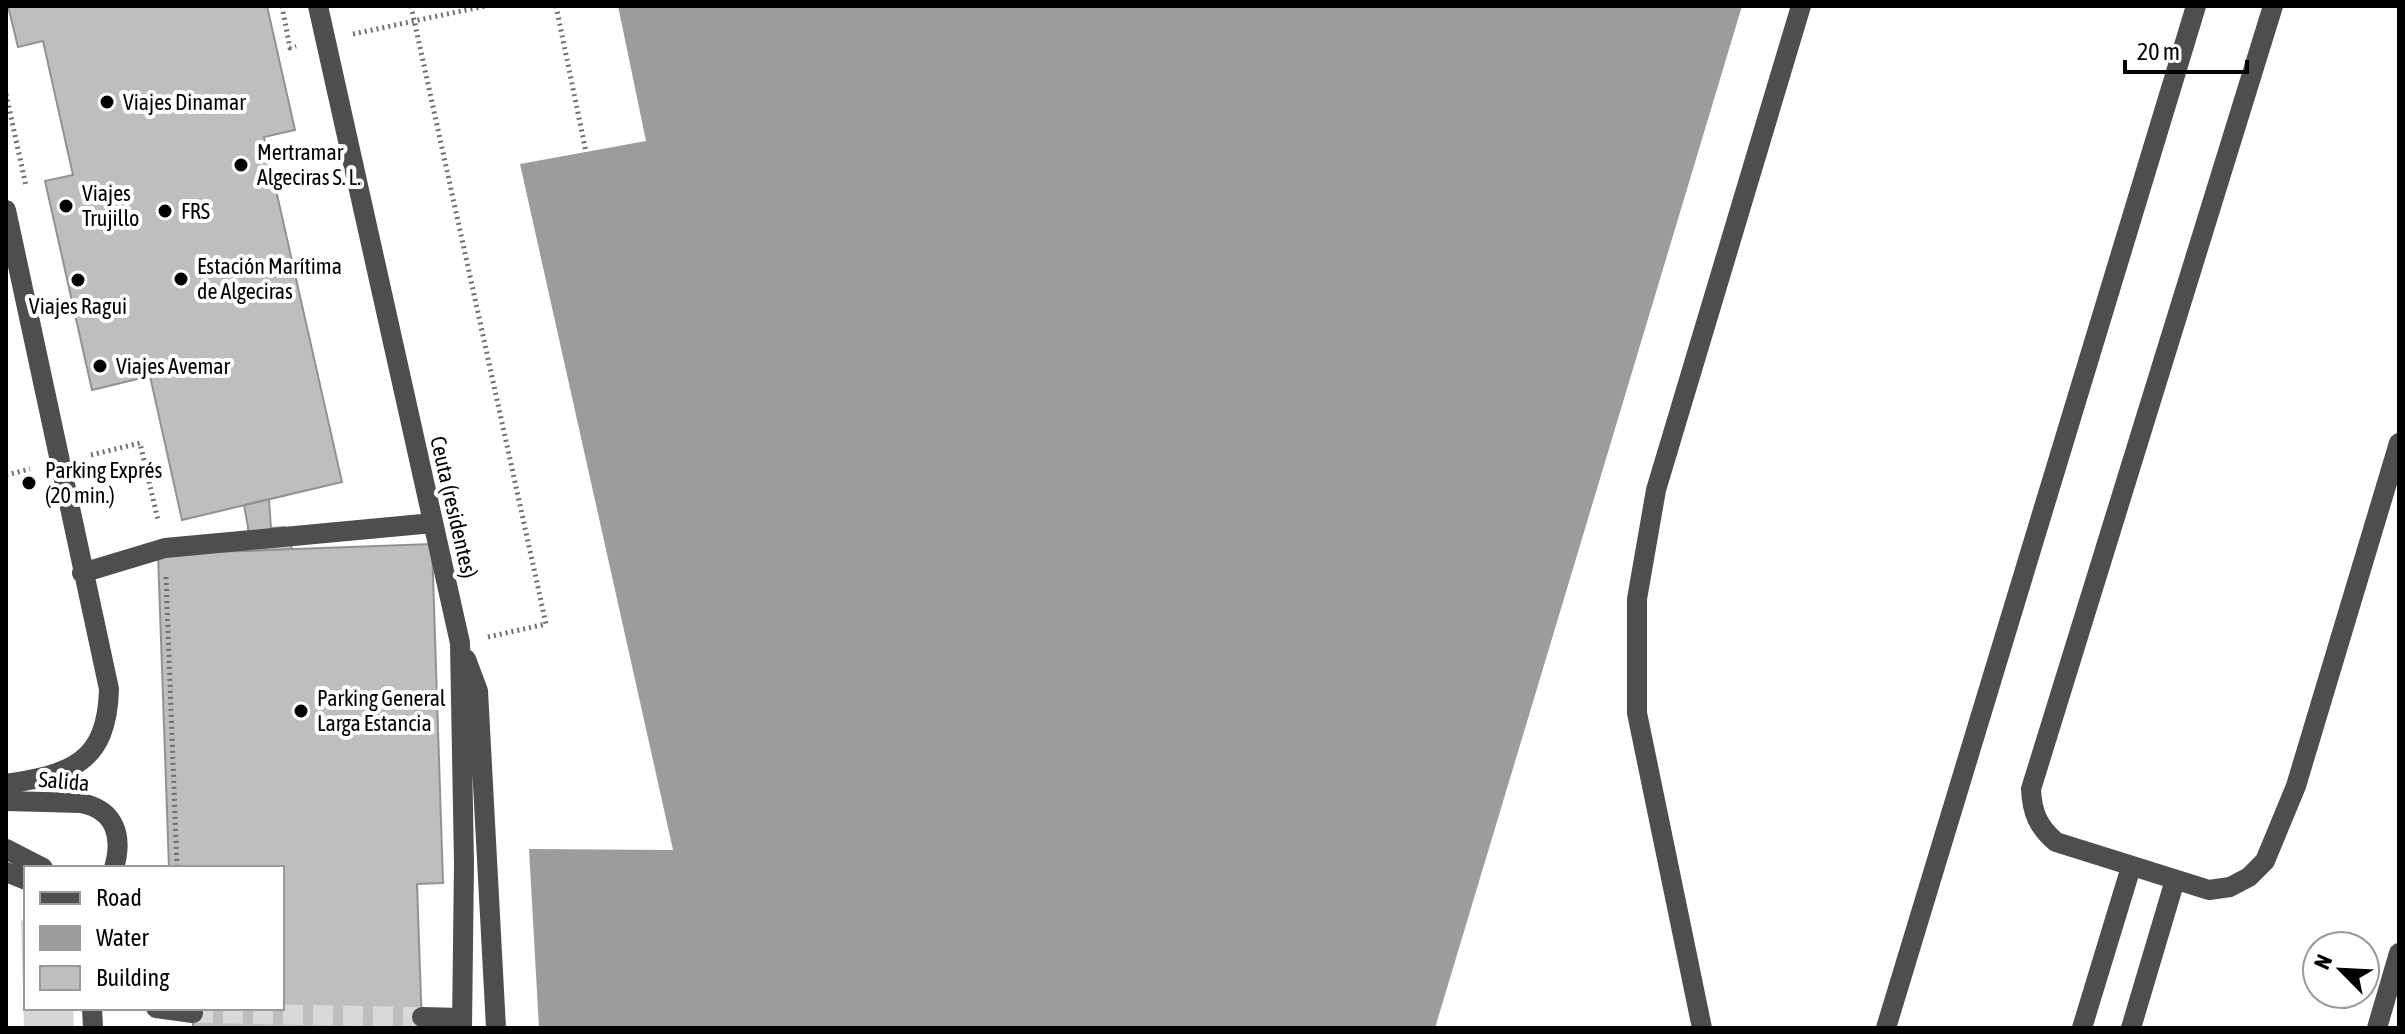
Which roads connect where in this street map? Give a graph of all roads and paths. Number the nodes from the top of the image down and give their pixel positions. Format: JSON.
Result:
{"nodes":[{"id":1,"x":282,"y":6,"type":"edge"},
{"id":2,"x":318,"y":6,"type":"edge"},
{"id":3,"x":411,"y":6,"type":"edge"},
{"id":4,"x":485,"y":6,"type":"edge"},
{"id":5,"x":556,"y":6,"type":"edge"},
{"id":6,"x":1801,"y":6,"type":"edge"},
{"id":7,"x":2196,"y":6,"type":"edge"},
{"id":8,"x":2273,"y":6,"type":"edge"},
{"id":9,"x":326,"y":40,"type":"junction"},
{"id":10,"x":586,"y":152,"type":"dead end"},
{"id":11,"x":6,"y":210,"type":"edge"},
{"id":12,"x":2399,"y":443,"type":"edge"},
{"id":13,"x":59,"y":463,"type":"junction"},
{"id":14,"x":6,"y":475,"type":"edge"},
{"id":15,"x":433,"y":523,"type":"junction"},
{"id":16,"x":165,"y":548,"type":"junction"},
{"id":17,"x":82,"y":573,"type":"junction"},
{"id":18,"x":460,"y":643,"type":"junction"},
{"id":19,"x":6,"y":784,"type":"edge"},
{"id":20,"x":6,"y":801,"type":"edge"},
{"id":21,"x":6,"y":849,"type":"edge"},
{"id":22,"x":39,"y":866,"type":"edge"},
{"id":23,"x":115,"y":866,"type":"edge"},
{"id":24,"x":177,"y":866,"type":"edge"},
{"id":25,"x":2131,"y":867,"type":"junction"},
{"id":26,"x":2175,"y":880,"type":"junction"},
{"id":27,"x":2399,"y":953,"type":"edge"},
{"id":28,"x":171,"y":1010,"type":"edge"},
{"id":29,"x":193,"y":1013,"type":"dead end"},
{"id":30,"x":422,"y":1017,"type":"tunnel mouth"},
{"id":31,"x":462,"y":1023,"type":"edge"},
{"id":32,"x":496,"y":1028,"type":"edge"},
{"id":33,"x":1702,"y":1028,"type":"edge"},
{"id":34,"x":1886,"y":1028,"type":"edge"},
{"id":35,"x":2082,"y":1028,"type":"edge"},
{"id":36,"x":2131,"y":1028,"type":"edge"},
{"id":37,"x":2377,"y":1028,"type":"edge"}],
"edges":[{"from":1,"to":9,"type":"path"},
{"from":2,"to":9,"type":"street","name":"Ceuta (residentes)"},
{"from":3,"to":18,"type":"path","bridge":true},
{"from":4,"to":9,"type":"path"},
{"from":5,"to":10,"type":"path"},
{"from":6,"to":33,"type":"street"},
{"from":7,"to":34,"type":"street"},
{"from":8,"to":25,"type":"street"},
{"from":9,"to":15,"type":"street","name":"Ceuta (residentes)"},
{"from":11,"to":13,"type":"street"},
{"from":12,"to":26,"type":"street"},
{"from":13,"to":14,"type":"path"},
{"from":13,"to":16,"type":"path"},
{"from":13,"to":17,"type":"street"},
{"from":15,"to":16,"type":"street"},
{"from":15,"to":18,"type":"street","name":"Ceuta (residentes)"},
{"from":16,"to":17,"type":"street"},
{"from":16,"to":24,"type":"path"},
{"from":17,"to":19,"type":"street"},
{"from":18,"to":31,"type":"street","name":"Ceuta (residentes)"},
{"from":18,"to":32,"type":"street"},
{"from":20,"to":23,"type":"street","name":"Salida"},
{"from":21,"to":22,"type":"street"},
{"from":25,"to":26,"type":"street"},
{"from":25,"to":35,"type":"street"},
{"from":26,"to":36,"type":"street"},
{"from":27,"to":37,"type":"street"},
{"from":28,"to":29,"type":"street"},
{"from":30,"to":31,"type":"street"}]}
